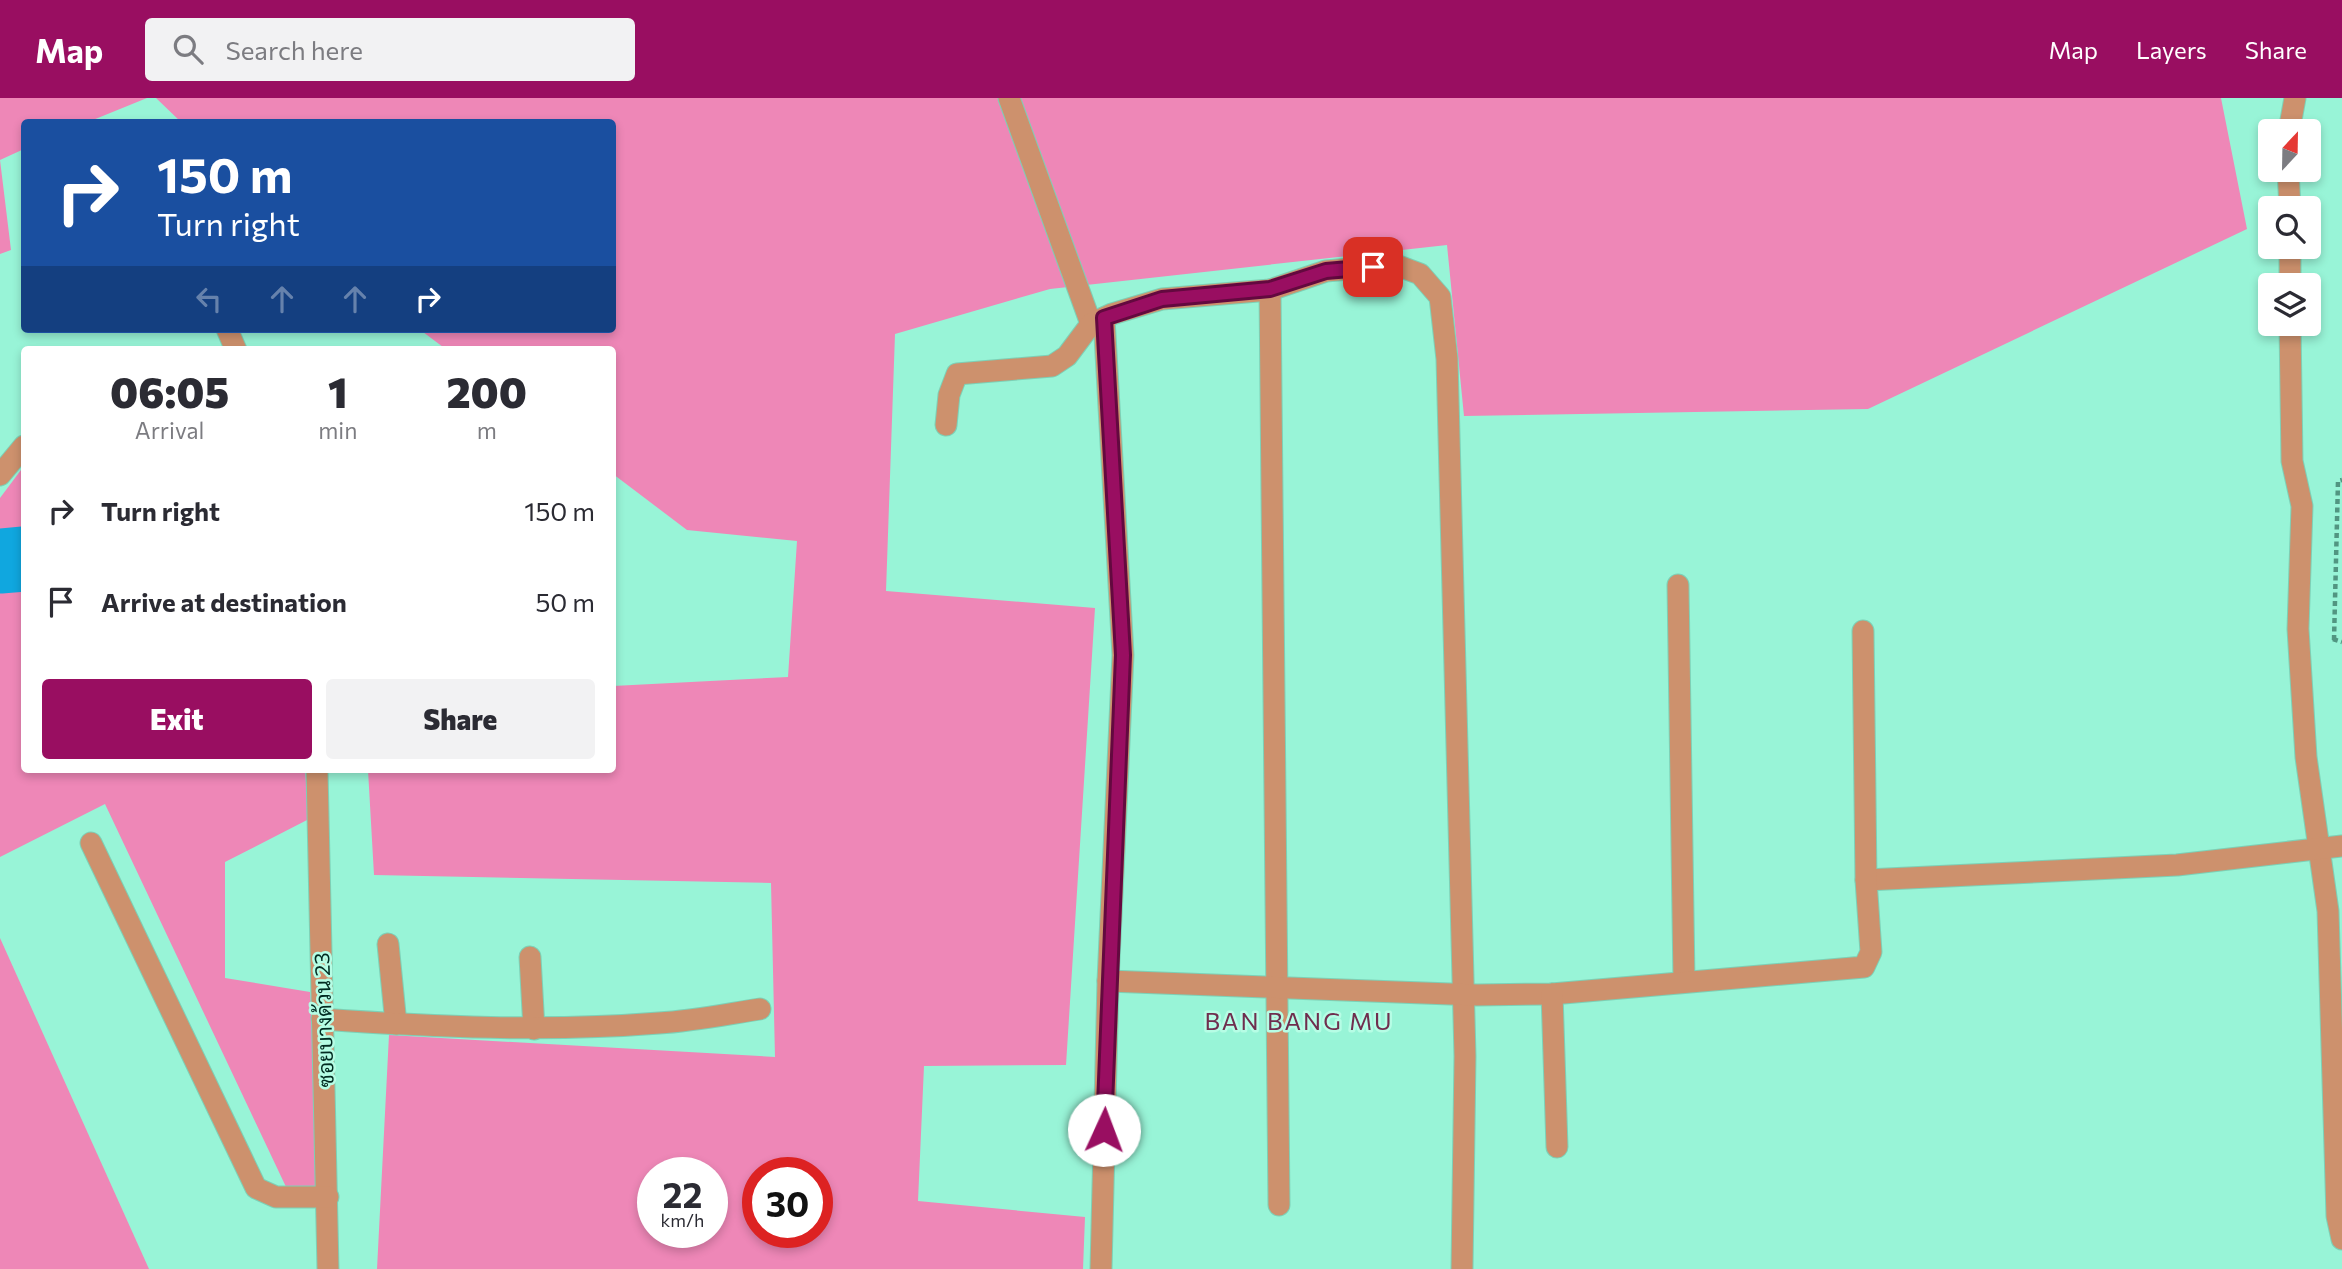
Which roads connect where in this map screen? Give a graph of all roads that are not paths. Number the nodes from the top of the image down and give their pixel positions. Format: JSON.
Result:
{"nodes":[{"id":1,"x":1009,"y":98,"type":"edge"},
{"id":2,"x":2295,"y":98,"type":"edge"},
{"id":3,"x":2291,"y":119,"type":"edge"},
{"id":4,"x":1270,"y":289,"type":"junction"},
{"id":5,"x":1098,"y":321,"type":"junction"},
{"id":6,"x":2290,"y":336,"type":"edge"},
{"id":7,"x":946,"y":425,"type":"dead end"},
{"id":8,"x":21,"y":450,"type":"edge"},
{"id":9,"x":0,"y":475,"type":"edge"},
{"id":10,"x":1678,"y":585,"type":"dead end"},
{"id":11,"x":1863,"y":631,"type":"dead end"},
{"id":12,"x":317,"y":773,"type":"edge"},
{"id":13,"x":90,"y":843,"type":"dead end"},
{"id":14,"x":2342,"y":846,"type":"edge"},
{"id":15,"x":2317,"y":848,"type":"junction"},
{"id":16,"x":1866,"y":880,"type":"junction"},
{"id":17,"x":388,"y":944,"type":"dead end"},
{"id":18,"x":530,"y":957,"type":"dead end"},
{"id":19,"x":1684,"y":980,"type":"junction"},
{"id":20,"x":1108,"y":981,"type":"junction"},
{"id":21,"x":1277,"y":987,"type":"junction"},
{"id":22,"x":1470,"y":994,"type":"junction"},
{"id":23,"x":1552,"y":994,"type":"junction"},
{"id":24,"x":760,"y":1009,"type":"dead end"},
{"id":25,"x":322,"y":1018,"type":"junction"},
{"id":26,"x":396,"y":1024,"type":"junction"},
{"id":27,"x":534,"y":1029,"type":"junction"},
{"id":28,"x":1557,"y":1147,"type":"dead end"},
{"id":29,"x":328,"y":1197,"type":"junction"},
{"id":30,"x":1279,"y":1205,"type":"dead end"},
{"id":31,"x":2342,"y":1239,"type":"edge"},
{"id":32,"x":328,"y":1269,"type":"edge"},
{"id":33,"x":1101,"y":1269,"type":"edge"},
{"id":34,"x":1462,"y":1269,"type":"edge"}],
"edges":[{"from":1,"to":5,"type":"street"},
{"from":2,"to":3,"type":"street"},
{"from":4,"to":5,"type":"street"},
{"from":4,"to":21,"type":"street"},
{"from":4,"to":22,"type":"street"},
{"from":5,"to":7,"type":"street"},
{"from":5,"to":20,"type":"street"},
{"from":6,"to":15,"type":"street"},
{"from":8,"to":9,"type":"street"},
{"from":10,"to":19,"type":"street"},
{"from":11,"to":16,"type":"street"},
{"from":12,"to":25,"type":"street","name":"ซอยบางด้วน 23"},
{"from":13,"to":29,"type":"street"},
{"from":14,"to":15,"type":"street"},
{"from":15,"to":16,"type":"street"},
{"from":15,"to":31,"type":"street"},
{"from":16,"to":19,"type":"street"},
{"from":17,"to":26,"type":"street"},
{"from":18,"to":27,"type":"street"},
{"from":19,"to":23,"type":"street"},
{"from":20,"to":21,"type":"street"},
{"from":20,"to":33,"type":"street"},
{"from":21,"to":22,"type":"street"},
{"from":21,"to":30,"type":"street"},
{"from":22,"to":23,"type":"street"},
{"from":22,"to":34,"type":"street"},
{"from":23,"to":28,"type":"street"},
{"from":24,"to":27,"type":"street"},
{"from":25,"to":26,"type":"street"},
{"from":25,"to":29,"type":"street","name":"ซอยบางด้วน 23"},
{"from":26,"to":27,"type":"street"},
{"from":29,"to":32,"type":"street","name":"ซอยบางด้วน 23"}]}
